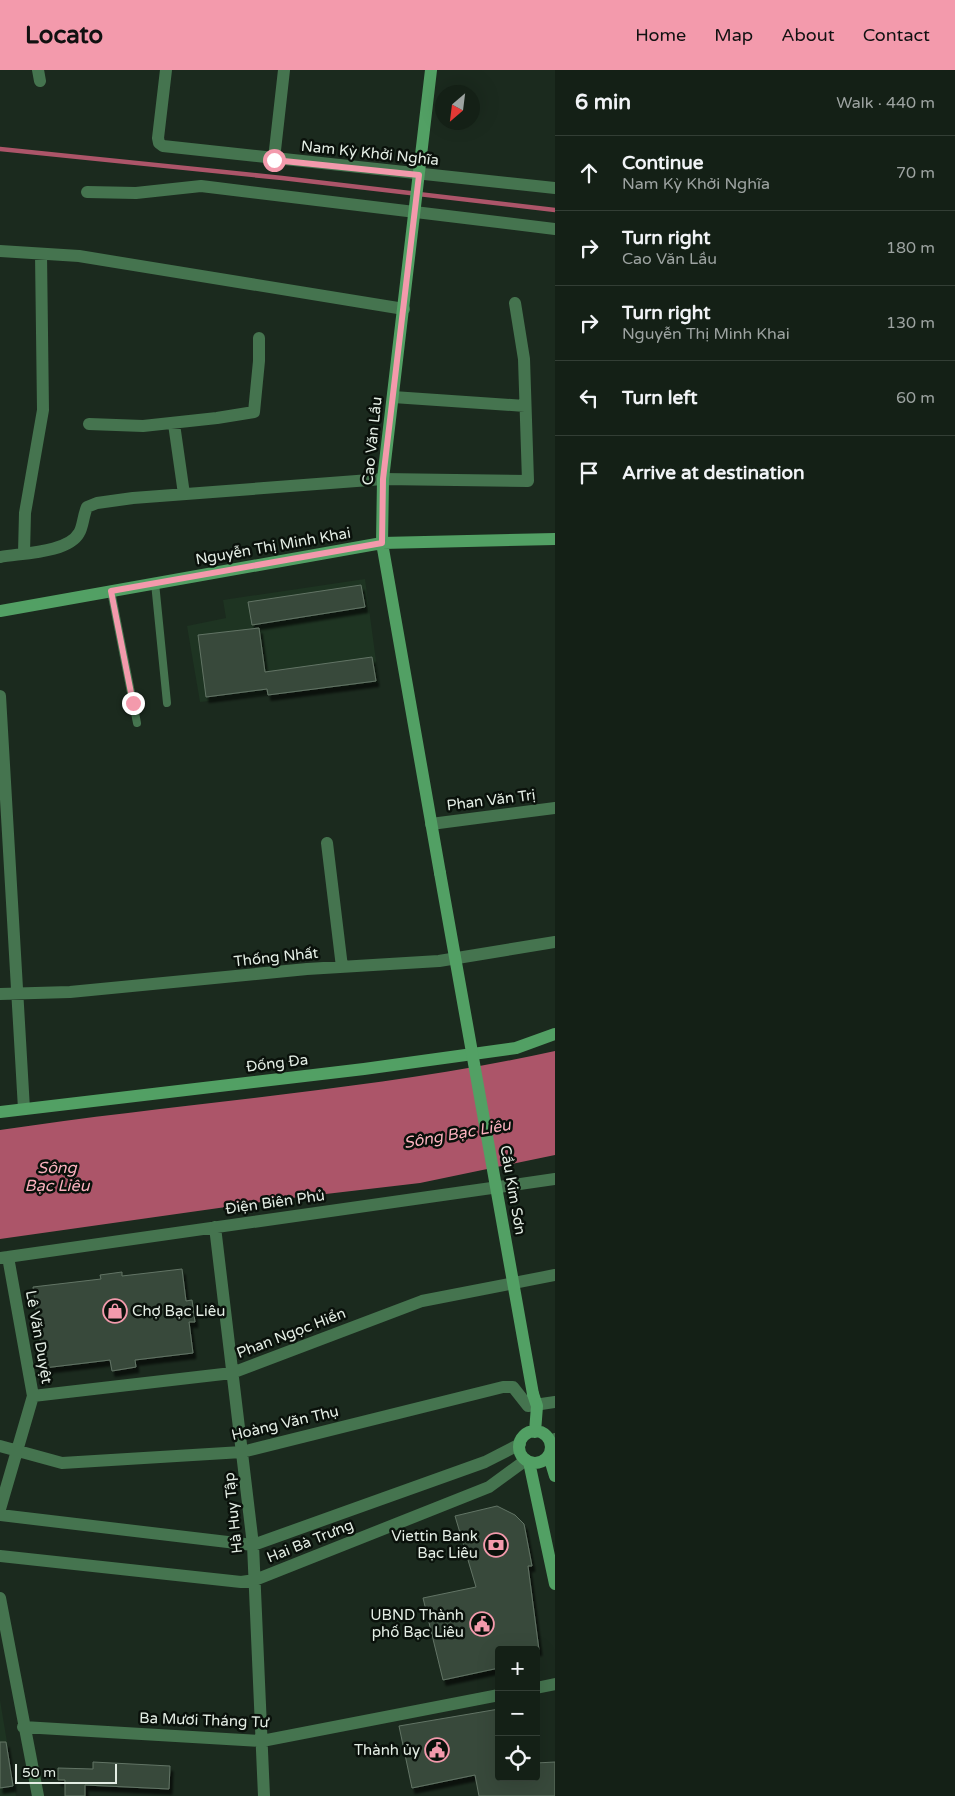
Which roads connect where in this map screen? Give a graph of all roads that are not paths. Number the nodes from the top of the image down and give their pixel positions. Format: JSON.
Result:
{"nodes":[{"id":1,"x":166,"y":70,"type":"edge"},
{"id":2,"x":284,"y":70,"type":"edge"},
{"id":3,"x":431,"y":70,"type":"edge"},
{"id":4,"x":274,"y":160,"type":"junction"},
{"id":5,"x":418,"y":176,"type":"junction"},
{"id":6,"x":555,"y":188,"type":"edge"},
{"id":7,"x":87,"y":192,"type":"dead end"},
{"id":8,"x":415,"y":205,"type":"junction"},
{"id":9,"x":555,"y":229,"type":"edge"},
{"id":10,"x":0,"y":251,"type":"edge"},
{"id":11,"x":41,"y":254,"type":"junction"},
{"id":12,"x":515,"y":303,"type":"dead end"},
{"id":13,"x":404,"y":309,"type":"junction"},
{"id":14,"x":258,"y":338,"type":"dead end"},
{"id":15,"x":393,"y":397,"type":"junction"},
{"id":16,"x":525,"y":406,"type":"junction"},
{"id":17,"x":89,"y":424,"type":"dead end"},
{"id":18,"x":174,"y":424,"type":"junction"},
{"id":19,"x":383,"y":479,"type":"junction"},
{"id":20,"x":184,"y":494,"type":"junction"},
{"id":21,"x":555,"y":538,"type":"edge"},
{"id":22,"x":382,"y":543,"type":"junction"},
{"id":23,"x":24,"y":553,"type":"junction"},
{"id":24,"x":0,"y":557,"type":"edge"},
{"id":25,"x":155,"y":583,"type":"junction"},
{"id":26,"x":111,"y":591,"type":"junction"},
{"id":27,"x":0,"y":611,"type":"edge"},
{"id":28,"x":0,"y":696,"type":"edge"},
{"id":29,"x":167,"y":703,"type":"dead end"},
{"id":30,"x":137,"y":723,"type":"dead end"},
{"id":31,"x":555,"y":808,"type":"edge"},
{"id":32,"x":431,"y":824,"type":"junction"},
{"id":33,"x":328,"y":843,"type":"dead end"},
{"id":34,"x":440,"y":873,"type":"joint"},
{"id":35,"x":555,"y":942,"type":"edge"},
{"id":36,"x":342,"y":967,"type":"junction"},
{"id":37,"x":19,"y":993,"type":"junction"},
{"id":38,"x":0,"y":994,"type":"edge"},
{"id":39,"x":555,"y":1034,"type":"edge"},
{"id":40,"x":24,"y":1109,"type":"junction"},
{"id":41,"x":0,"y":1112,"type":"edge"},
{"id":42,"x":555,"y":1179,"type":"edge"},
{"id":43,"x":214,"y":1227,"type":"junction"},
{"id":44,"x":4,"y":1257,"type":"edge"},
{"id":45,"x":555,"y":1275,"type":"edge"},
{"id":46,"x":232,"y":1372,"type":"junction"},
{"id":47,"x":33,"y":1396,"type":"junction"},
{"id":48,"x":535,"y":1400,"type":"junction"},
{"id":49,"x":555,"y":1402,"type":"edge"},
{"id":50,"x":535,"y":1432,"type":"junction"},
{"id":51,"x":520,"y":1444,"type":"junction"},
{"id":52,"x":0,"y":1446,"type":"edge"},
{"id":53,"x":552,"y":1446,"type":"edge"},
{"id":54,"x":16,"y":1450,"type":"junction"},
{"id":55,"x":242,"y":1452,"type":"junction"},
{"id":56,"x":528,"y":1461,"type":"junction"},
{"id":57,"x":555,"y":1476,"type":"edge"},
{"id":58,"x":0,"y":1509,"type":"edge"},
{"id":59,"x":0,"y":1515,"type":"edge"},
{"id":60,"x":253,"y":1545,"type":"junction"},
{"id":61,"x":0,"y":1556,"type":"edge"},
{"id":62,"x":256,"y":1580,"type":"junction"},
{"id":63,"x":555,"y":1584,"type":"edge"},
{"id":64,"x":0,"y":1598,"type":"edge"},
{"id":65,"x":555,"y":1684,"type":"edge"},
{"id":66,"x":540,"y":1687,"type":"edge"},
{"id":67,"x":495,"y":1696,"type":"edge"},
{"id":68,"x":23,"y":1727,"type":"junction"},
{"id":69,"x":262,"y":1741,"type":"junction"},
{"id":70,"x":38,"y":1796,"type":"edge"},
{"id":71,"x":264,"y":1796,"type":"edge"}],
"edges":[{"from":1,"to":4,"type":"street","name":"Nam Kỳ Khởi Nghĩa"},
{"from":2,"to":4,"type":"street"},
{"from":3,"to":5,"type":"main road","name":"Cao Văn Lầu"},
{"from":4,"to":5,"type":"street","name":"Nam Kỳ Khởi Nghĩa"},
{"from":5,"to":6,"type":"street","name":"Nam Kỳ Khởi Nghĩa"},
{"from":5,"to":8,"type":"main road","name":"Cao Văn Lầu"},
{"from":7,"to":8,"type":"street"},
{"from":8,"to":9,"type":"street"},
{"from":8,"to":13,"type":"main road","name":"Cao Văn Lầu"},
{"from":10,"to":11,"type":"street"},
{"from":11,"to":13,"type":"street"},
{"from":11,"to":23,"type":"street"},
{"from":12,"to":16,"type":"street"},
{"from":13,"to":15,"type":"main road","name":"Cao Văn Lầu"},
{"from":14,"to":18,"type":"street"},
{"from":15,"to":16,"type":"street"},
{"from":15,"to":19,"type":"main road","name":"Cao Văn Lầu"},
{"from":16,"to":19,"type":"street"},
{"from":17,"to":18,"type":"street"},
{"from":18,"to":20,"type":"street"},
{"from":19,"to":20,"type":"street"},
{"from":19,"to":22,"type":"main road","name":"Cao Văn Lầu"},
{"from":20,"to":23,"type":"street"},
{"from":21,"to":22,"type":"main road","name":"Nguyễn Thị Minh Khai"},
{"from":22,"to":25,"type":"main road","name":"Nguyễn Thị Minh Khai"},
{"from":22,"to":32,"type":"main road","name":"Cao Văn Lầu"},
{"from":23,"to":24,"type":"street"},
{"from":25,"to":26,"type":"main road","name":"Nguyễn Thị Minh Khai"},
{"from":25,"to":29,"type":"lane"},
{"from":26,"to":27,"type":"main road","name":"Nguyễn Thị Minh Khai"},
{"from":26,"to":30,"type":"lane"},
{"from":28,"to":37,"type":"street"},
{"from":31,"to":32,"type":"street","name":"Phan Văn Trị"},
{"from":32,"to":34,"type":"main road","name":"Cao Văn Lầu"},
{"from":33,"to":36,"type":"street"},
{"from":34,"to":48,"type":"main road","name":"Cầu Kim Sơn","bridge":true},
{"from":35,"to":36,"type":"street","name":"Thống Nhất"},
{"from":36,"to":37,"type":"street","name":"Thống Nhất"},
{"from":37,"to":38,"type":"street","name":"Thống Nhất"},
{"from":37,"to":40,"type":"street"},
{"from":39,"to":40,"type":"main road","name":"Đống Đa"},
{"from":40,"to":41,"type":"main road","name":"Đống Đa"},
{"from":42,"to":43,"type":"street","name":"Điện Biên Phủ"},
{"from":43,"to":44,"type":"street","name":"Điện Biên Phủ"},
{"from":43,"to":46,"type":"street","name":"Hà Huy Tập"},
{"from":44,"to":47,"type":"street","name":"Lê Văn Duyệt"},
{"from":45,"to":46,"type":"street","name":"Phan Ngọc Hiển"},
{"from":46,"to":47,"type":"street","name":"Phan Ngọc Hiển"},
{"from":46,"to":55,"type":"street","name":"Hà Huy Tập"},
{"from":47,"to":54,"type":"street","name":"Lê Văn Duyệt"},
{"from":48,"to":49,"type":"street"},
{"from":48,"to":50,"type":"main road","name":"Cầu Kim Sơn"},
{"from":48,"to":55,"type":"street","name":"Hoàng Văn Thụ"},
{"from":50,"to":51,"type":"main road"},
{"from":50,"to":53,"type":"main road"},
{"from":51,"to":56,"type":"main road"},
{"from":51,"to":60,"type":"street","name":"Hai Bà Trưng"},
{"from":52,"to":54,"type":"street","name":"Hoàng Văn Thụ"},
{"from":53,"to":56,"type":"main road"},
{"from":53,"to":57,"type":"main road"},
{"from":54,"to":55,"type":"street","name":"Hoàng Văn Thụ"},
{"from":54,"to":58,"type":"street","name":"Lê Văn Duyệt"},
{"from":55,"to":60,"type":"street","name":"Hà Huy Tập"},
{"from":56,"to":62,"type":"street","name":"Hai Bà Trưng"},
{"from":56,"to":63,"type":"main road"},
{"from":59,"to":60,"type":"street","name":"Hai Bà Trưng"},
{"from":60,"to":62,"type":"street","name":"Hà Huy Tập"},
{"from":61,"to":62,"type":"street","name":"Hai Bà Trưng"},
{"from":62,"to":69,"type":"street","name":"Hà Huy Tập"},
{"from":64,"to":68,"type":"street"},
{"from":65,"to":66,"type":"street"},
{"from":67,"to":69,"type":"street","name":"Ba Mươi Tháng Tư"},
{"from":68,"to":69,"type":"street","name":"Ba Mươi Tháng Tư"},
{"from":68,"to":70,"type":"street"},
{"from":69,"to":71,"type":"street","name":"Hà Huy Tập"}]}
